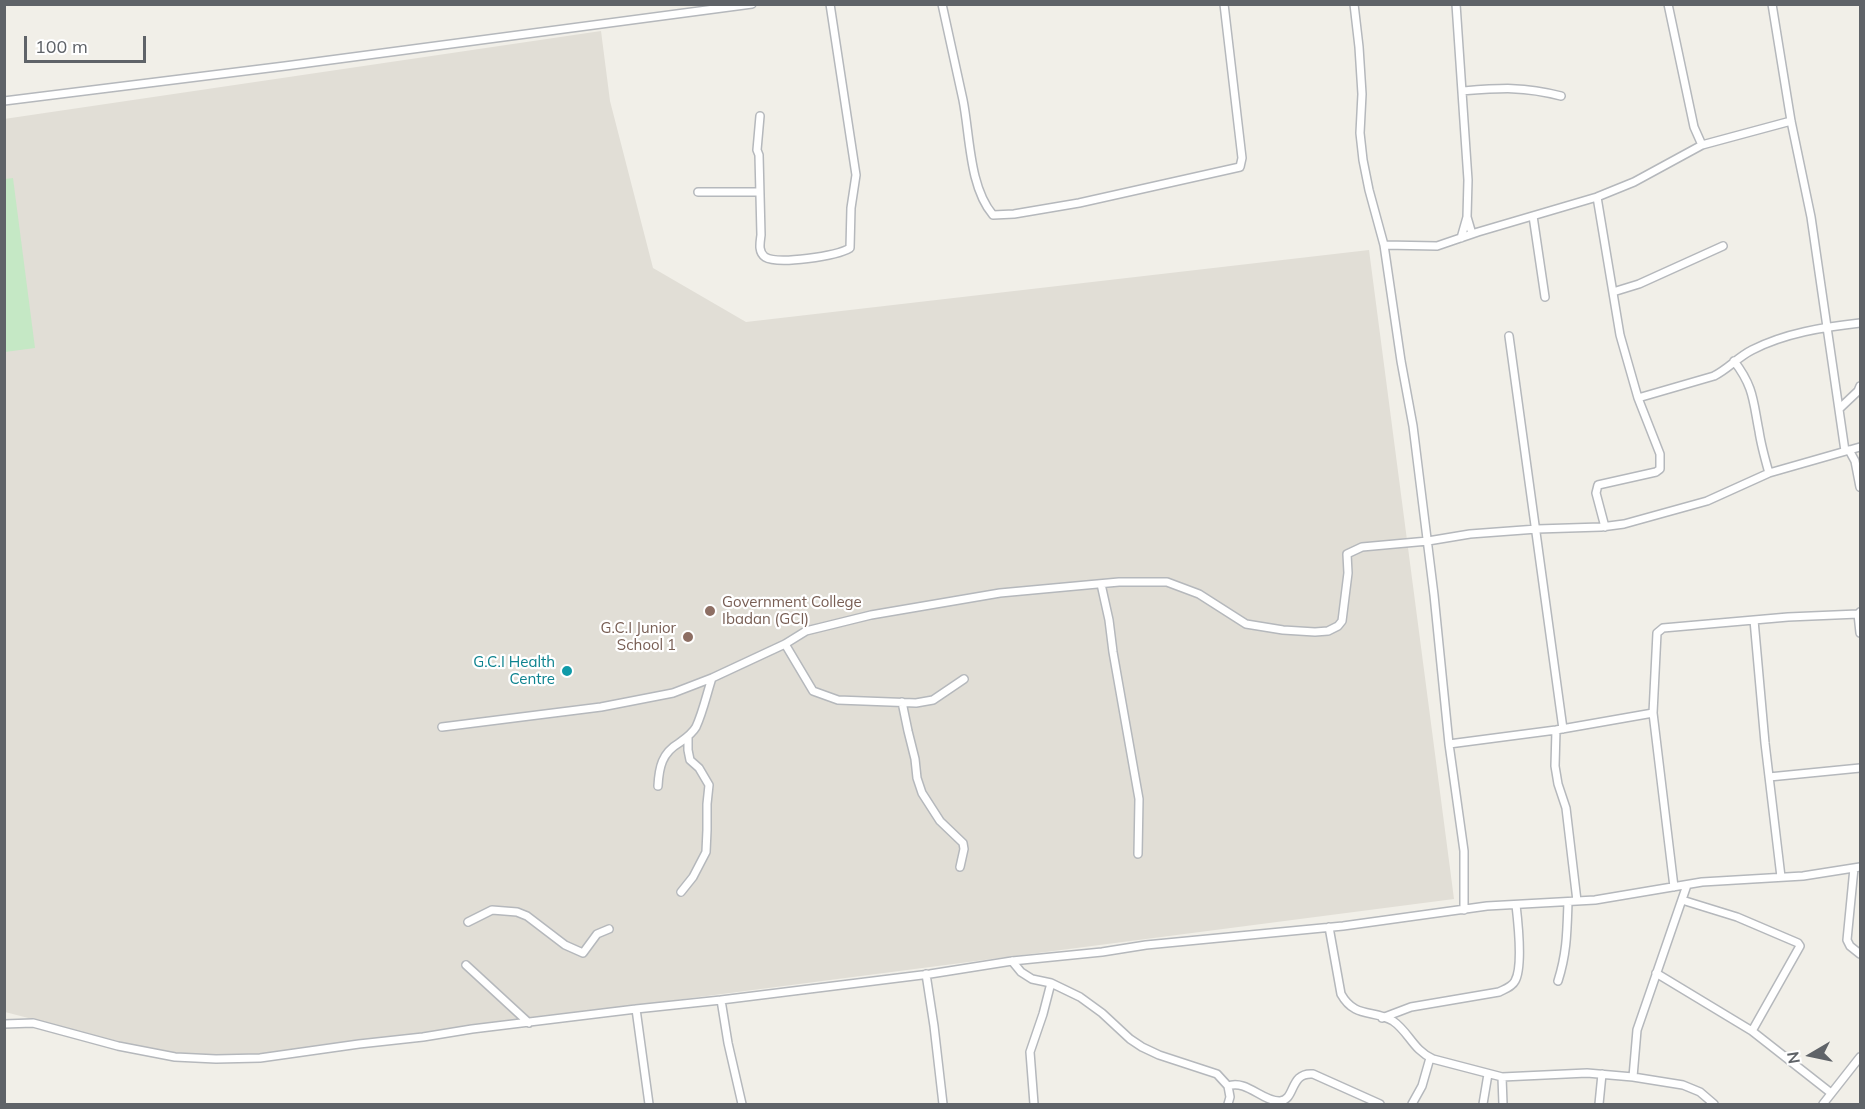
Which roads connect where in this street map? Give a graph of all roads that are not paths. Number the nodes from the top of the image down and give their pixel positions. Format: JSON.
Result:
{"nodes":[{"id":1,"x":752,"y":4,"type":"edge"},
{"id":2,"x":830,"y":4,"type":"edge"},
{"id":3,"x":942,"y":4,"type":"edge"},
{"id":4,"x":1224,"y":4,"type":"edge"},
{"id":5,"x":1354,"y":4,"type":"edge"},
{"id":6,"x":1456,"y":4,"type":"edge"},
{"id":7,"x":1668,"y":4,"type":"edge"},
{"id":8,"x":1772,"y":4,"type":"edge"},
{"id":9,"x":1462,"y":91,"type":"junction"},
{"id":10,"x":1561,"y":96,"type":"dead end"},
{"id":11,"x":4,"y":101,"type":"edge"},
{"id":12,"x":760,"y":116,"type":"dead end"},
{"id":13,"x":1791,"y":121,"type":"junction"},
{"id":14,"x":1702,"y":145,"type":"junction"},
{"id":15,"x":698,"y":192,"type":"dead end"},
{"id":16,"x":759,"y":192,"type":"junction"},
{"id":17,"x":1597,"y":197,"type":"junction"},
{"id":18,"x":1533,"y":216,"type":"junction"},
{"id":19,"x":1467,"y":217,"type":"junction"},
{"id":20,"x":1472,"y":234,"type":"junction"},
{"id":21,"x":1461,"y":238,"type":"junction"},
{"id":22,"x":1384,"y":246,"type":"junction"},
{"id":23,"x":1723,"y":246,"type":"dead end"},
{"id":24,"x":1612,"y":292,"type":"junction"},
{"id":25,"x":1545,"y":297,"type":"dead end"},
{"id":26,"x":1860,"y":323,"type":"edge"},
{"id":27,"x":1827,"y":328,"type":"junction"},
{"id":28,"x":1509,"y":336,"type":"dead end"},
{"id":29,"x":1734,"y":361,"type":"junction"},
{"id":30,"x":1860,"y":386,"type":"edge"},
{"id":31,"x":1638,"y":398,"type":"junction"},
{"id":32,"x":1839,"y":409,"type":"junction"},
{"id":33,"x":1860,"y":447,"type":"edge"},
{"id":34,"x":1847,"y":451,"type":"junction"},
{"id":35,"x":1769,"y":472,"type":"junction"},
{"id":36,"x":1860,"y":487,"type":"edge"},
{"id":37,"x":1605,"y":527,"type":"junction"},
{"id":38,"x":1537,"y":529,"type":"junction"},
{"id":39,"x":1428,"y":541,"type":"junction"},
{"id":40,"x":1101,"y":584,"type":"junction"},
{"id":41,"x":1859,"y":613,"type":"edge"},
{"id":42,"x":1754,"y":620,"type":"junction"},
{"id":43,"x":1860,"y":633,"type":"edge"},
{"id":44,"x":785,"y":645,"type":"junction"},
{"id":45,"x":712,"y":678,"type":"junction"},
{"id":46,"x":964,"y":679,"type":"dead end"},
{"id":47,"x":903,"y":702,"type":"junction"},
{"id":48,"x":1653,"y":713,"type":"junction"},
{"id":49,"x":442,"y":727,"type":"dead end"},
{"id":50,"x":1560,"y":729,"type":"junction"},
{"id":51,"x":688,"y":737,"type":"junction"},
{"id":52,"x":1449,"y":744,"type":"junction"},
{"id":53,"x":1860,"y":768,"type":"edge"},
{"id":54,"x":1769,"y":777,"type":"junction"},
{"id":55,"x":658,"y":786,"type":"dead end"},
{"id":56,"x":1138,"y":854,"type":"dead end"},
{"id":57,"x":960,"y":867,"type":"dead end"},
{"id":58,"x":1857,"y":868,"type":"edge"},
{"id":59,"x":1781,"y":877,"type":"junction"},
{"id":60,"x":1687,"y":885,"type":"junction"},
{"id":61,"x":1674,"y":887,"type":"junction"},
{"id":62,"x":681,"y":892,"type":"dead end"},
{"id":63,"x":1682,"y":900,"type":"junction"},
{"id":64,"x":1577,"y":901,"type":"junction"},
{"id":65,"x":1568,"y":902,"type":"junction"},
{"id":66,"x":1516,"y":904,"type":"junction"},
{"id":67,"x":1464,"y":910,"type":"junction"},
{"id":68,"x":468,"y":922,"type":"dead end"},
{"id":69,"x":1329,"y":927,"type":"junction"},
{"id":70,"x":609,"y":929,"type":"dead end"},
{"id":71,"x":1860,"y":954,"type":"edge"},
{"id":72,"x":1012,"y":961,"type":"junction"},
{"id":73,"x":466,"y":965,"type":"dead end"},
{"id":74,"x":1656,"y":973,"type":"junction"},
{"id":75,"x":926,"y":974,"type":"junction"},
{"id":76,"x":1558,"y":981,"type":"dead end"},
{"id":77,"x":1051,"y":983,"type":"junction"},
{"id":78,"x":721,"y":1000,"type":"junction"},
{"id":79,"x":636,"y":1009,"type":"junction"},
{"id":80,"x":1382,"y":1018,"type":"junction"},
{"id":81,"x":529,"y":1023,"type":"junction"},
{"id":82,"x":4,"y":1024,"type":"edge"},
{"id":83,"x":1752,"y":1031,"type":"junction"},
{"id":84,"x":1860,"y":1057,"type":"edge"},
{"id":85,"x":1430,"y":1058,"type":"junction"},
{"id":86,"x":1488,"y":1074,"type":"junction"},
{"id":87,"x":1602,"y":1074,"type":"junction"},
{"id":88,"x":1502,"y":1077,"type":"junction"},
{"id":89,"x":1634,"y":1077,"type":"junction"},
{"id":90,"x":1228,"y":1086,"type":"junction"},
{"id":91,"x":1832,"y":1093,"type":"junction"},
{"id":92,"x":649,"y":1104,"type":"edge"},
{"id":93,"x":742,"y":1104,"type":"edge"},
{"id":94,"x":943,"y":1104,"type":"edge"},
{"id":95,"x":1034,"y":1104,"type":"edge"},
{"id":96,"x":1228,"y":1104,"type":"edge"},
{"id":97,"x":1380,"y":1104,"type":"edge"},
{"id":98,"x":1412,"y":1104,"type":"edge"},
{"id":99,"x":1483,"y":1104,"type":"edge"},
{"id":100,"x":1503,"y":1104,"type":"edge"},
{"id":101,"x":1599,"y":1104,"type":"edge"},
{"id":102,"x":1714,"y":1104,"type":"edge"},
{"id":103,"x":1823,"y":1104,"type":"edge"}],
"edges":[{"from":1,"to":11,"type":"street"},
{"from":2,"to":16,"type":"street"},
{"from":3,"to":4,"type":"street"},
{"from":5,"to":22,"type":"street"},
{"from":6,"to":9,"type":"street"},
{"from":7,"to":14,"type":"street"},
{"from":8,"to":13,"type":"street"},
{"from":9,"to":10,"type":"street"},
{"from":9,"to":19,"type":"street"},
{"from":12,"to":16,"type":"street"},
{"from":13,"to":14,"type":"street"},
{"from":13,"to":27,"type":"street"},
{"from":14,"to":17,"type":"street"},
{"from":15,"to":16,"type":"street"},
{"from":17,"to":18,"type":"street"},
{"from":17,"to":24,"type":"street"},
{"from":18,"to":20,"type":"street"},
{"from":18,"to":25,"type":"street"},
{"from":19,"to":20,"type":"street"},
{"from":19,"to":21,"type":"street"},
{"from":20,"to":21,"type":"street"},
{"from":21,"to":22,"type":"street"},
{"from":22,"to":39,"type":"street"},
{"from":23,"to":24,"type":"street"},
{"from":24,"to":31,"type":"street"},
{"from":26,"to":27,"type":"street"},
{"from":27,"to":29,"type":"street"},
{"from":27,"to":32,"type":"street"},
{"from":28,"to":38,"type":"street"},
{"from":29,"to":31,"type":"street"},
{"from":29,"to":35,"type":"street"},
{"from":30,"to":32,"type":"street"},
{"from":31,"to":37,"type":"street"},
{"from":32,"to":34,"type":"street"},
{"from":33,"to":34,"type":"street"},
{"from":34,"to":35,"type":"street"},
{"from":34,"to":36,"type":"street"},
{"from":35,"to":37,"type":"street"},
{"from":37,"to":38,"type":"street"},
{"from":38,"to":39,"type":"street"},
{"from":38,"to":50,"type":"street"},
{"from":39,"to":40,"type":"street"},
{"from":39,"to":52,"type":"street"},
{"from":40,"to":44,"type":"street"},
{"from":40,"to":56,"type":"street"},
{"from":41,"to":42,"type":"street"},
{"from":41,"to":43,"type":"street"},
{"from":42,"to":48,"type":"street"},
{"from":42,"to":54,"type":"street"},
{"from":44,"to":45,"type":"street"},
{"from":44,"to":47,"type":"street"},
{"from":45,"to":49,"type":"street"},
{"from":45,"to":51,"type":"street"},
{"from":46,"to":47,"type":"street"},
{"from":47,"to":57,"type":"street"},
{"from":48,"to":50,"type":"street"},
{"from":48,"to":61,"type":"street"},
{"from":50,"to":52,"type":"street"},
{"from":50,"to":64,"type":"street"},
{"from":51,"to":55,"type":"street"},
{"from":51,"to":62,"type":"street"},
{"from":52,"to":67,"type":"street"},
{"from":53,"to":54,"type":"street"},
{"from":54,"to":59,"type":"street"},
{"from":58,"to":59,"type":"street"},
{"from":58,"to":71,"type":"street"},
{"from":59,"to":60,"type":"street"},
{"from":60,"to":61,"type":"street"},
{"from":60,"to":63,"type":"street"},
{"from":61,"to":64,"type":"street"},
{"from":63,"to":74,"type":"street"},
{"from":63,"to":83,"type":"street"},
{"from":64,"to":65,"type":"street"},
{"from":65,"to":66,"type":"street"},
{"from":65,"to":76,"type":"street"},
{"from":66,"to":67,"type":"street"},
{"from":66,"to":80,"type":"street"},
{"from":67,"to":69,"type":"street"},
{"from":68,"to":70,"type":"street"},
{"from":69,"to":72,"type":"street"},
{"from":69,"to":80,"type":"street"},
{"from":72,"to":75,"type":"street"},
{"from":72,"to":77,"type":"street"},
{"from":73,"to":81,"type":"street"},
{"from":74,"to":83,"type":"street"},
{"from":74,"to":89,"type":"street"},
{"from":75,"to":78,"type":"street"},
{"from":75,"to":94,"type":"street"},
{"from":77,"to":90,"type":"street"},
{"from":77,"to":95,"type":"street"},
{"from":78,"to":79,"type":"street"},
{"from":78,"to":93,"type":"street"},
{"from":79,"to":81,"type":"street"},
{"from":79,"to":92,"type":"street"},
{"from":80,"to":85,"type":"street"},
{"from":81,"to":82,"type":"street"},
{"from":83,"to":91,"type":"street"},
{"from":84,"to":91,"type":"street"},
{"from":85,"to":86,"type":"street"},
{"from":85,"to":98,"type":"street"},
{"from":86,"to":88,"type":"street"},
{"from":86,"to":99,"type":"street"},
{"from":87,"to":88,"type":"street"},
{"from":87,"to":89,"type":"street"},
{"from":87,"to":101,"type":"street"},
{"from":88,"to":100,"type":"street"},
{"from":89,"to":102,"type":"street"},
{"from":90,"to":96,"type":"street"},
{"from":90,"to":97,"type":"street"},
{"from":91,"to":103,"type":"street"}]}
